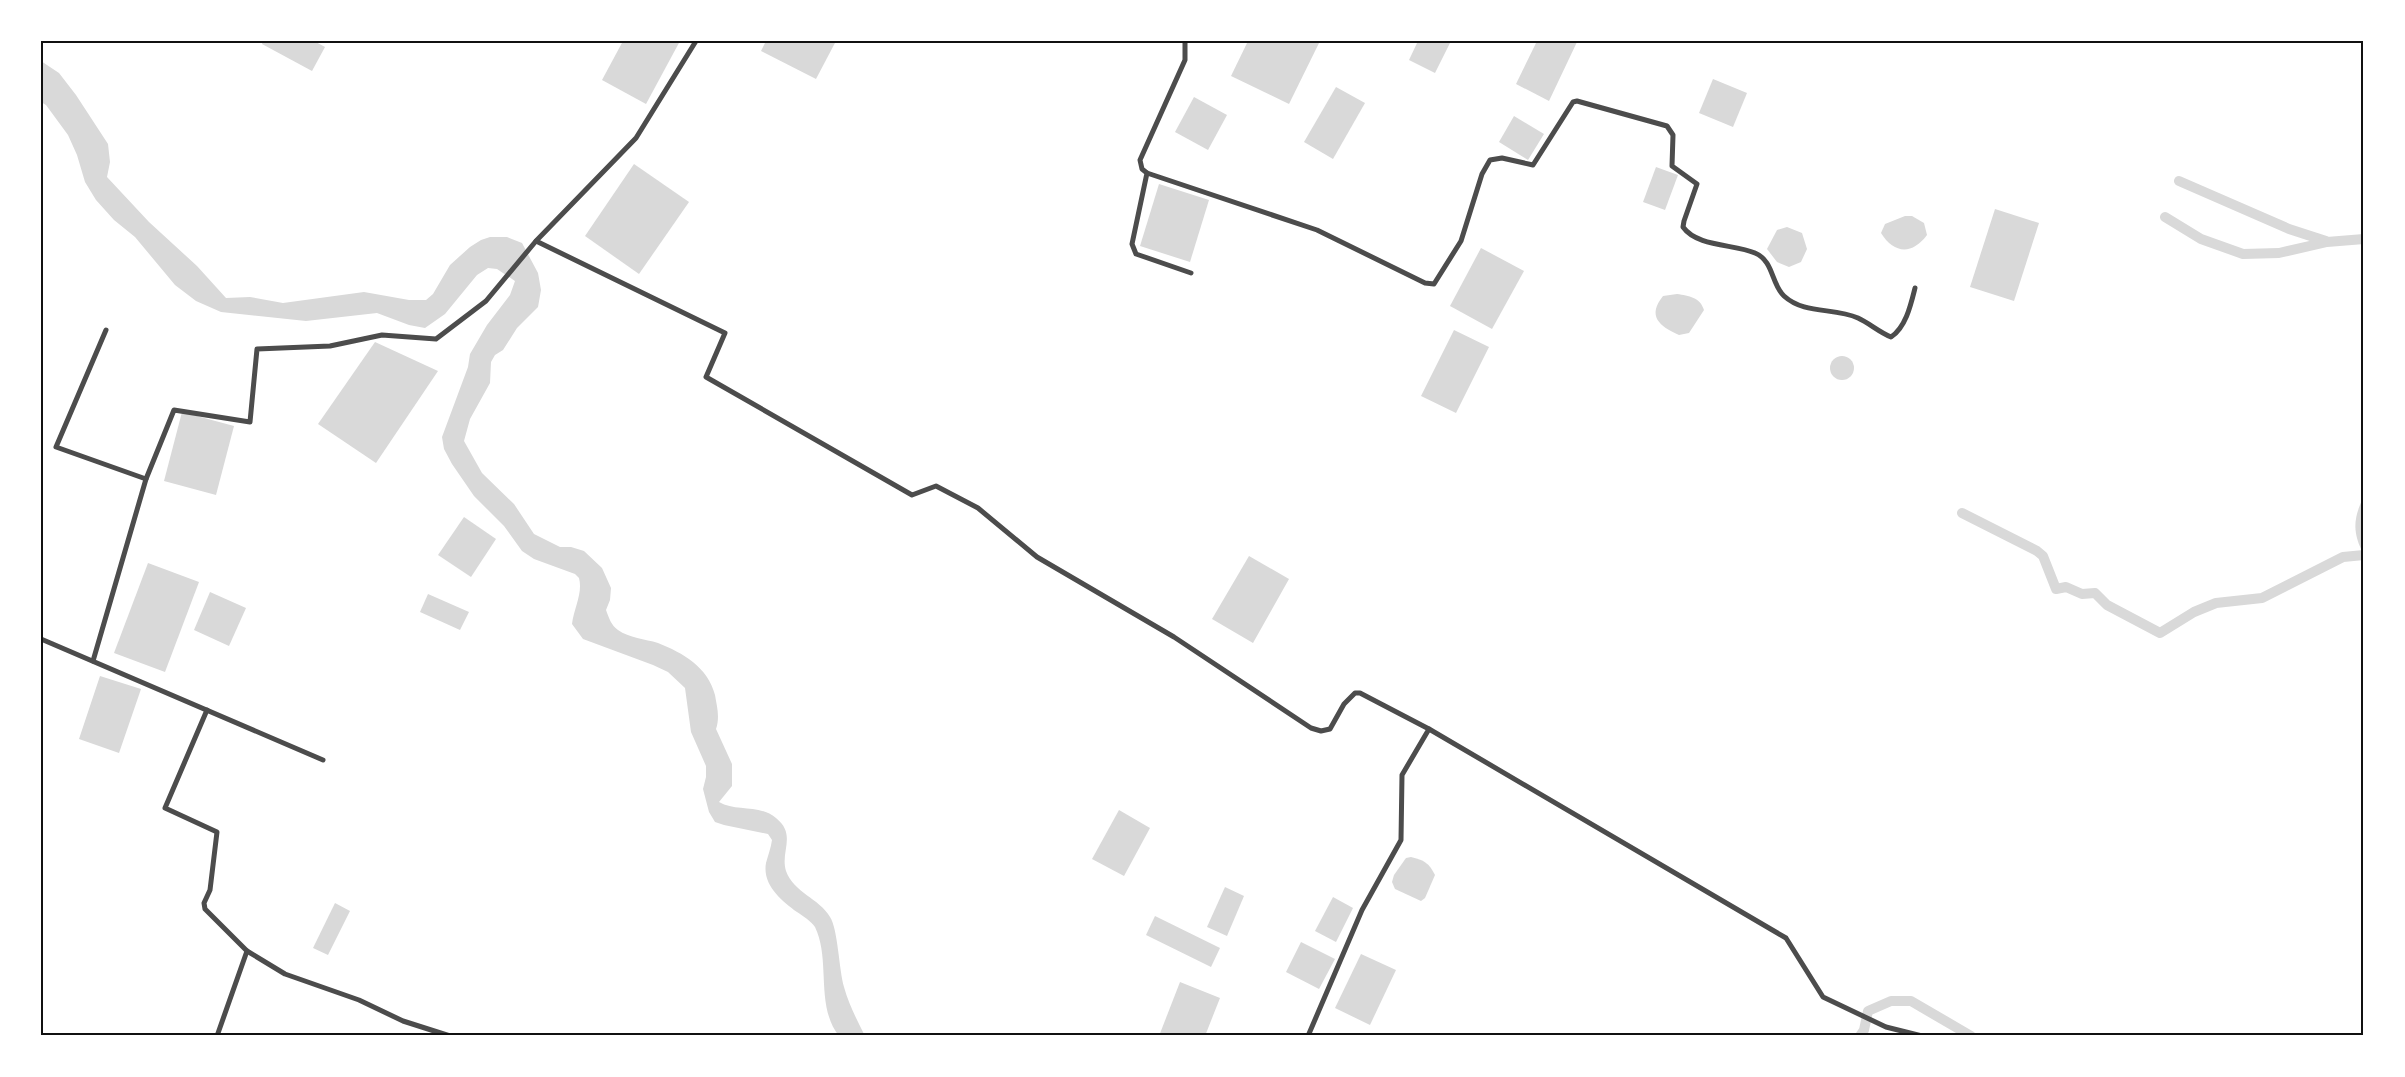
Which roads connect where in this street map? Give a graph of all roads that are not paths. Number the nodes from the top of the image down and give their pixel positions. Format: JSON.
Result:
{"nodes":[{"id":1,"x":696,"y":41,"type":"edge"},
{"id":2,"x":1185,"y":41,"type":"edge"},
{"id":3,"x":1147,"y":173,"type":"junction"},
{"id":4,"x":536,"y":241,"type":"junction"},
{"id":5,"x":1191,"y":273,"type":"dead end"},
{"id":6,"x":1915,"y":288,"type":"dead end"},
{"id":7,"x":106,"y":330,"type":"dead end"},
{"id":8,"x":146,"y":479,"type":"junction"},
{"id":9,"x":41,"y":639,"type":"edge"},
{"id":10,"x":93,"y":661,"type":"junction"},
{"id":11,"x":207,"y":710,"type":"junction"},
{"id":12,"x":1429,"y":730,"type":"junction"},
{"id":13,"x":323,"y":760,"type":"dead end"},
{"id":14,"x":246,"y":951,"type":"junction"},
{"id":15,"x":217,"y":1036,"type":"edge"},
{"id":16,"x":450,"y":1036,"type":"edge"},
{"id":17,"x":1308,"y":1036,"type":"edge"},
{"id":18,"x":1922,"y":1036,"type":"edge"}],
"edges":[{"from":1,"to":4,"type":"street"},
{"from":2,"to":3,"type":"street"},
{"from":3,"to":5,"type":"street"},
{"from":3,"to":6,"type":"street"},
{"from":4,"to":8,"type":"street"},
{"from":4,"to":12,"type":"street"},
{"from":7,"to":8,"type":"street"},
{"from":8,"to":10,"type":"street"},
{"from":9,"to":10,"type":"street"},
{"from":10,"to":11,"type":"street"},
{"from":11,"to":13,"type":"street"},
{"from":11,"to":14,"type":"street"},
{"from":12,"to":17,"type":"street"},
{"from":12,"to":18,"type":"street"},
{"from":14,"to":15,"type":"street"},
{"from":14,"to":16,"type":"street"}]}
